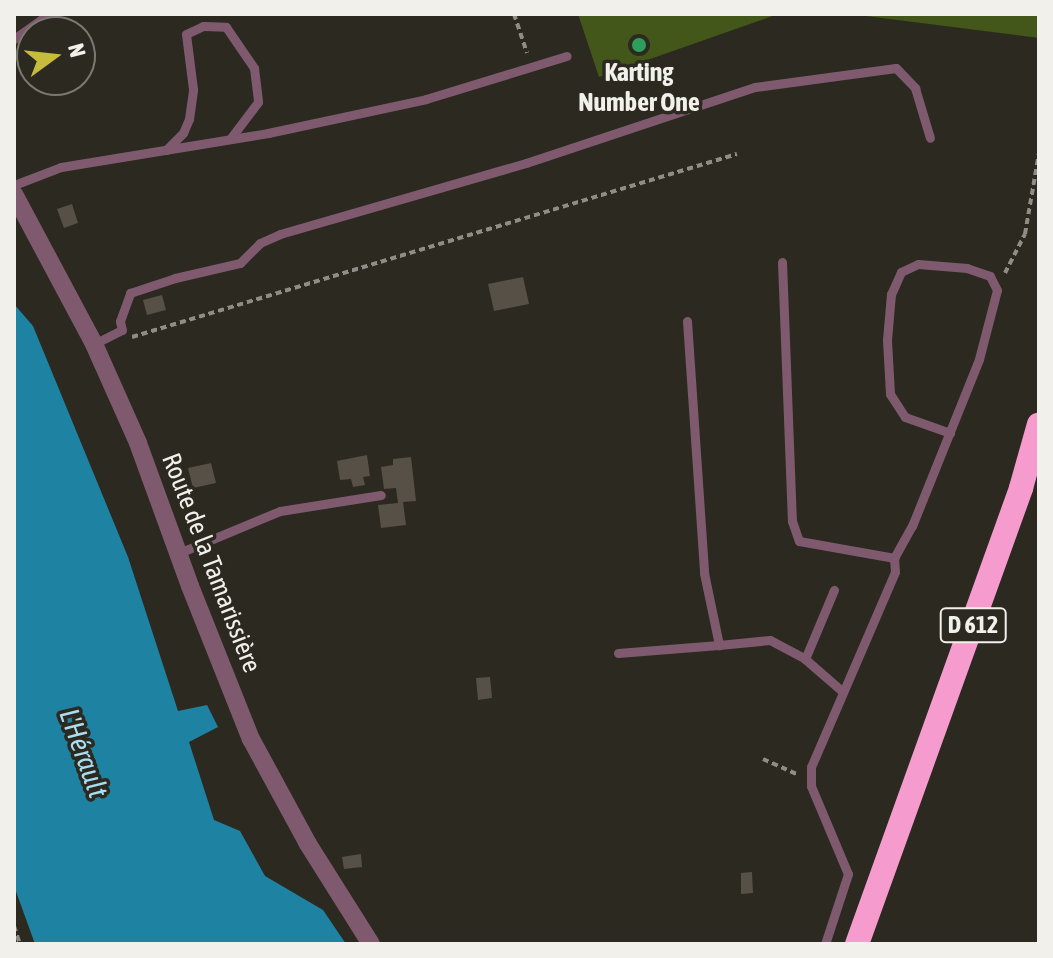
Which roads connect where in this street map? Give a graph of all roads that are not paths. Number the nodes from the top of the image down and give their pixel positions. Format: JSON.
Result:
{"nodes":[{"id":1,"x":49,"y":14,"type":"edge"},
{"id":2,"x":14,"y":39,"type":"edge"},
{"id":3,"x":567,"y":56,"type":"dead end"},
{"id":4,"x":930,"y":138,"type":"dead end"},
{"id":5,"x":230,"y":139,"type":"junction"},
{"id":6,"x":166,"y":150,"type":"junction"},
{"id":7,"x":14,"y":185,"type":"edge"},
{"id":8,"x":14,"y":194,"type":"edge"},
{"id":9,"x":782,"y":262,"type":"dead end"},
{"id":10,"x":687,"y":321,"type":"dead end"},
{"id":11,"x":94,"y":344,"type":"junction"},
{"id":12,"x":1039,"y":424,"type":"edge"},
{"id":13,"x":950,"y":433,"type":"junction"},
{"id":14,"x":1039,"y":453,"type":"edge"},
{"id":15,"x":1021,"y":488,"type":"junction"},
{"id":16,"x":381,"y":495,"type":"dead end"},
{"id":17,"x":179,"y":553,"type":"junction"},
{"id":18,"x":894,"y":558,"type":"junction"},
{"id":19,"x":834,"y":590,"type":"dead end"},
{"id":20,"x":719,"y":645,"type":"junction"},
{"id":21,"x":618,"y":653,"type":"dead end"},
{"id":22,"x":805,"y":659,"type":"junction"},
{"id":23,"x":842,"y":691,"type":"junction"},
{"id":24,"x":371,"y":944,"type":"edge"},
{"id":25,"x":825,"y":944,"type":"edge"},
{"id":26,"x":857,"y":944,"type":"edge"}],
"edges":[{"from":1,"to":2,"type":"lane"},
{"from":3,"to":5,"type":"lane"},
{"from":4,"to":11,"type":"lane"},
{"from":5,"to":6,"type":"lane"},
{"from":5,"to":6,"type":"lane"},
{"from":6,"to":7,"type":"lane"},
{"from":8,"to":11,"type":"street","name":"Route de la Tamarissière"},
{"from":9,"to":18,"type":"lane"},
{"from":10,"to":20,"type":"lane"},
{"from":11,"to":17,"type":"street","name":"Route de la Tamarissière"},
{"from":12,"to":15,"type":"highway","number":"D 612"},
{"from":13,"to":13,"type":"lane"},
{"from":13,"to":18,"type":"lane"},
{"from":14,"to":15,"type":"highway","number":"D 612"},
{"from":15,"to":26,"type":"highway","number":"D 612"},
{"from":16,"to":17,"type":"lane"},
{"from":17,"to":24,"type":"street","name":"Route de la Tamarissière"},
{"from":18,"to":23,"type":"lane"},
{"from":19,"to":22,"type":"lane"},
{"from":20,"to":21,"type":"lane"},
{"from":20,"to":22,"type":"lane"},
{"from":22,"to":23,"type":"lane"},
{"from":23,"to":25,"type":"lane"}]}
